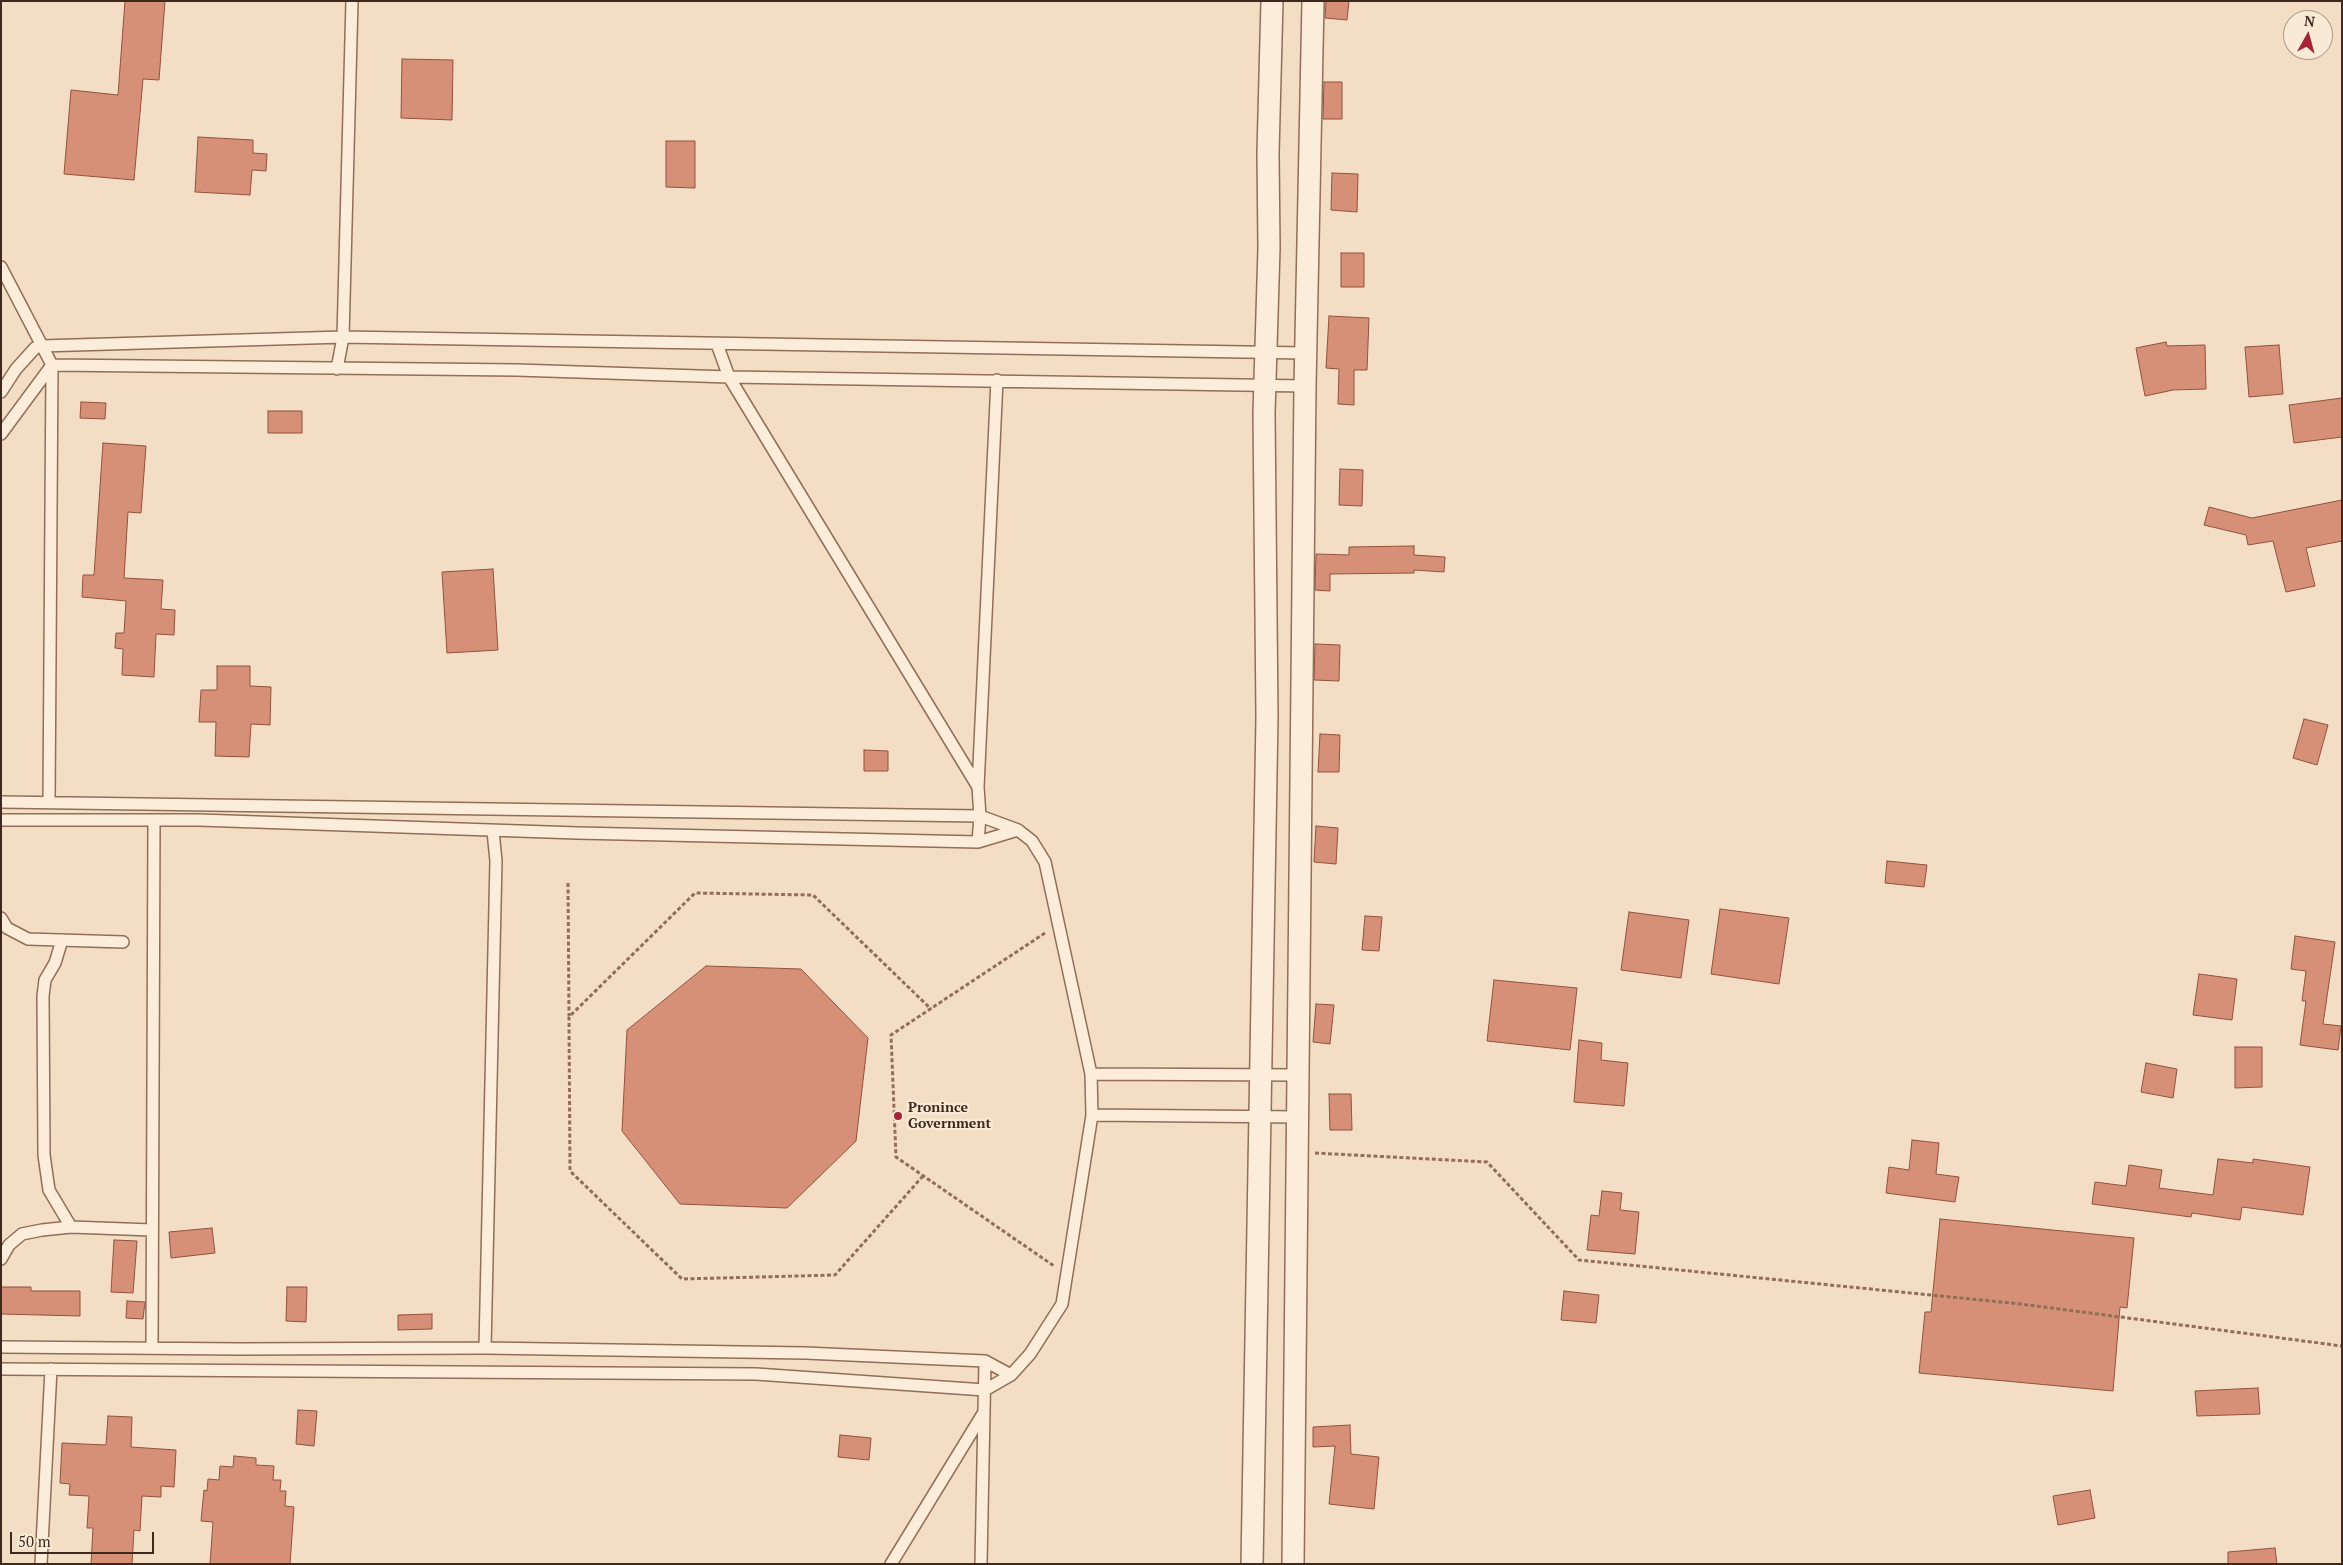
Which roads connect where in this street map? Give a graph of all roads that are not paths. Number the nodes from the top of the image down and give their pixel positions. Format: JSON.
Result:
{"nodes":[{"id":1,"x":352,"y":1,"type":"edge"},
{"id":2,"x":1272,"y":1,"type":"edge"},
{"id":3,"x":1313,"y":1,"type":"edge"},
{"id":4,"x":1,"y":267,"type":"edge"},
{"id":5,"x":343,"y":337,"type":"junction"},
{"id":6,"x":717,"y":344,"type":"junction"},
{"id":7,"x":41,"y":346,"type":"junction"},
{"id":8,"x":1267,"y":352,"type":"junction"},
{"id":9,"x":1305,"y":353,"type":"junction"},
{"id":10,"x":52,"y":365,"type":"junction"},
{"id":11,"x":337,"y":368,"type":"junction"},
{"id":12,"x":729,"y":377,"type":"junction"},
{"id":13,"x":997,"y":380,"type":"junction"},
{"id":14,"x":1265,"y":385,"type":"junction"},
{"id":15,"x":1305,"y":386,"type":"junction"},
{"id":16,"x":1,"y":392,"type":"edge"},
{"id":17,"x":1,"y":434,"type":"edge"},
{"id":18,"x":978,"y":787,"type":"junction"},
{"id":19,"x":49,"y":801,"type":"junction"},
{"id":20,"x":1,"y":802,"type":"edge"},
{"id":21,"x":980,"y":816,"type":"junction"},
{"id":22,"x":1,"y":820,"type":"edge"},
{"id":23,"x":154,"y":820,"type":"junction"},
{"id":24,"x":1018,"y":830,"type":"junction"},
{"id":25,"x":493,"y":831,"type":"junction"},
{"id":26,"x":978,"y":842,"type":"junction"},
{"id":27,"x":1,"y":918,"type":"edge"},
{"id":28,"x":62,"y":940,"type":"junction"},
{"id":29,"x":123,"y":942,"type":"dead end"},
{"id":30,"x":1091,"y":1074,"type":"junction"},
{"id":31,"x":1261,"y":1074,"type":"junction"},
{"id":32,"x":1298,"y":1074,"type":"junction"},
{"id":33,"x":1092,"y":1115,"type":"junction"},
{"id":34,"x":1261,"y":1117,"type":"junction"},
{"id":35,"x":1298,"y":1118,"type":"junction"},
{"id":36,"x":71,"y":1227,"type":"junction"},
{"id":37,"x":152,"y":1230,"type":"junction"},
{"id":38,"x":1,"y":1259,"type":"edge"},
{"id":39,"x":1,"y":1347,"type":"edge"},
{"id":40,"x":152,"y":1348,"type":"junction"},
{"id":41,"x":485,"y":1348,"type":"junction"},
{"id":42,"x":985,"y":1361,"type":"junction"},
{"id":43,"x":1,"y":1369,"type":"edge"},
{"id":44,"x":51,"y":1369,"type":"junction"},
{"id":45,"x":1011,"y":1375,"type":"junction"},
{"id":46,"x":985,"y":1390,"type":"junction"},
{"id":47,"x":984,"y":1411,"type":"junction"},
{"id":48,"x":42,"y":1564,"type":"edge"},
{"id":49,"x":891,"y":1564,"type":"edge"},
{"id":50,"x":981,"y":1564,"type":"edge"},
{"id":51,"x":1252,"y":1564,"type":"edge"},
{"id":52,"x":1293,"y":1564,"type":"edge"}],
"edges":[{"from":1,"to":5,"type":"lane"},
{"from":2,"to":8,"type":"street"},
{"from":3,"to":9,"type":"street"},
{"from":4,"to":7,"type":"lane"},
{"from":5,"to":6,"type":"lane"},
{"from":5,"to":7,"type":"lane"},
{"from":5,"to":11,"type":"lane"},
{"from":6,"to":8,"type":"lane"},
{"from":6,"to":12,"type":"lane"},
{"from":7,"to":10,"type":"lane"},
{"from":7,"to":16,"type":"lane"},
{"from":8,"to":9,"type":"lane"},
{"from":8,"to":14,"type":"street"},
{"from":9,"to":15,"type":"street"},
{"from":10,"to":11,"type":"lane"},
{"from":10,"to":17,"type":"lane"},
{"from":10,"to":19,"type":"lane"},
{"from":11,"to":12,"type":"lane"},
{"from":12,"to":13,"type":"lane"},
{"from":12,"to":18,"type":"lane"},
{"from":13,"to":14,"type":"lane"},
{"from":13,"to":18,"type":"lane"},
{"from":14,"to":15,"type":"lane"},
{"from":14,"to":31,"type":"street"},
{"from":15,"to":32,"type":"street"},
{"from":18,"to":21,"type":"lane"},
{"from":19,"to":20,"type":"lane"},
{"from":19,"to":21,"type":"lane"},
{"from":21,"to":24,"type":"lane"},
{"from":21,"to":26,"type":"lane"},
{"from":22,"to":23,"type":"lane"},
{"from":23,"to":25,"type":"lane"},
{"from":23,"to":37,"type":"lane"},
{"from":24,"to":26,"type":"lane"},
{"from":24,"to":30,"type":"lane"},
{"from":25,"to":26,"type":"lane"},
{"from":25,"to":41,"type":"lane"},
{"from":27,"to":28,"type":"lane"},
{"from":28,"to":29,"type":"lane"},
{"from":28,"to":36,"type":"lane"},
{"from":30,"to":31,"type":"lane"},
{"from":30,"to":33,"type":"lane"},
{"from":31,"to":32,"type":"lane"},
{"from":31,"to":34,"type":"street"},
{"from":32,"to":35,"type":"street"},
{"from":33,"to":34,"type":"lane"},
{"from":33,"to":45,"type":"lane"},
{"from":34,"to":35,"type":"lane"},
{"from":34,"to":51,"type":"street"},
{"from":35,"to":52,"type":"street"},
{"from":36,"to":37,"type":"lane"},
{"from":36,"to":38,"type":"lane"},
{"from":37,"to":40,"type":"lane"},
{"from":39,"to":40,"type":"lane"},
{"from":40,"to":41,"type":"lane"},
{"from":41,"to":42,"type":"lane"},
{"from":42,"to":45,"type":"lane"},
{"from":42,"to":46,"type":"lane"},
{"from":43,"to":44,"type":"lane"},
{"from":44,"to":46,"type":"lane"},
{"from":44,"to":48,"type":"lane"},
{"from":45,"to":46,"type":"lane"},
{"from":46,"to":47,"type":"lane"},
{"from":47,"to":49,"type":"lane"},
{"from":47,"to":50,"type":"lane"}]}
